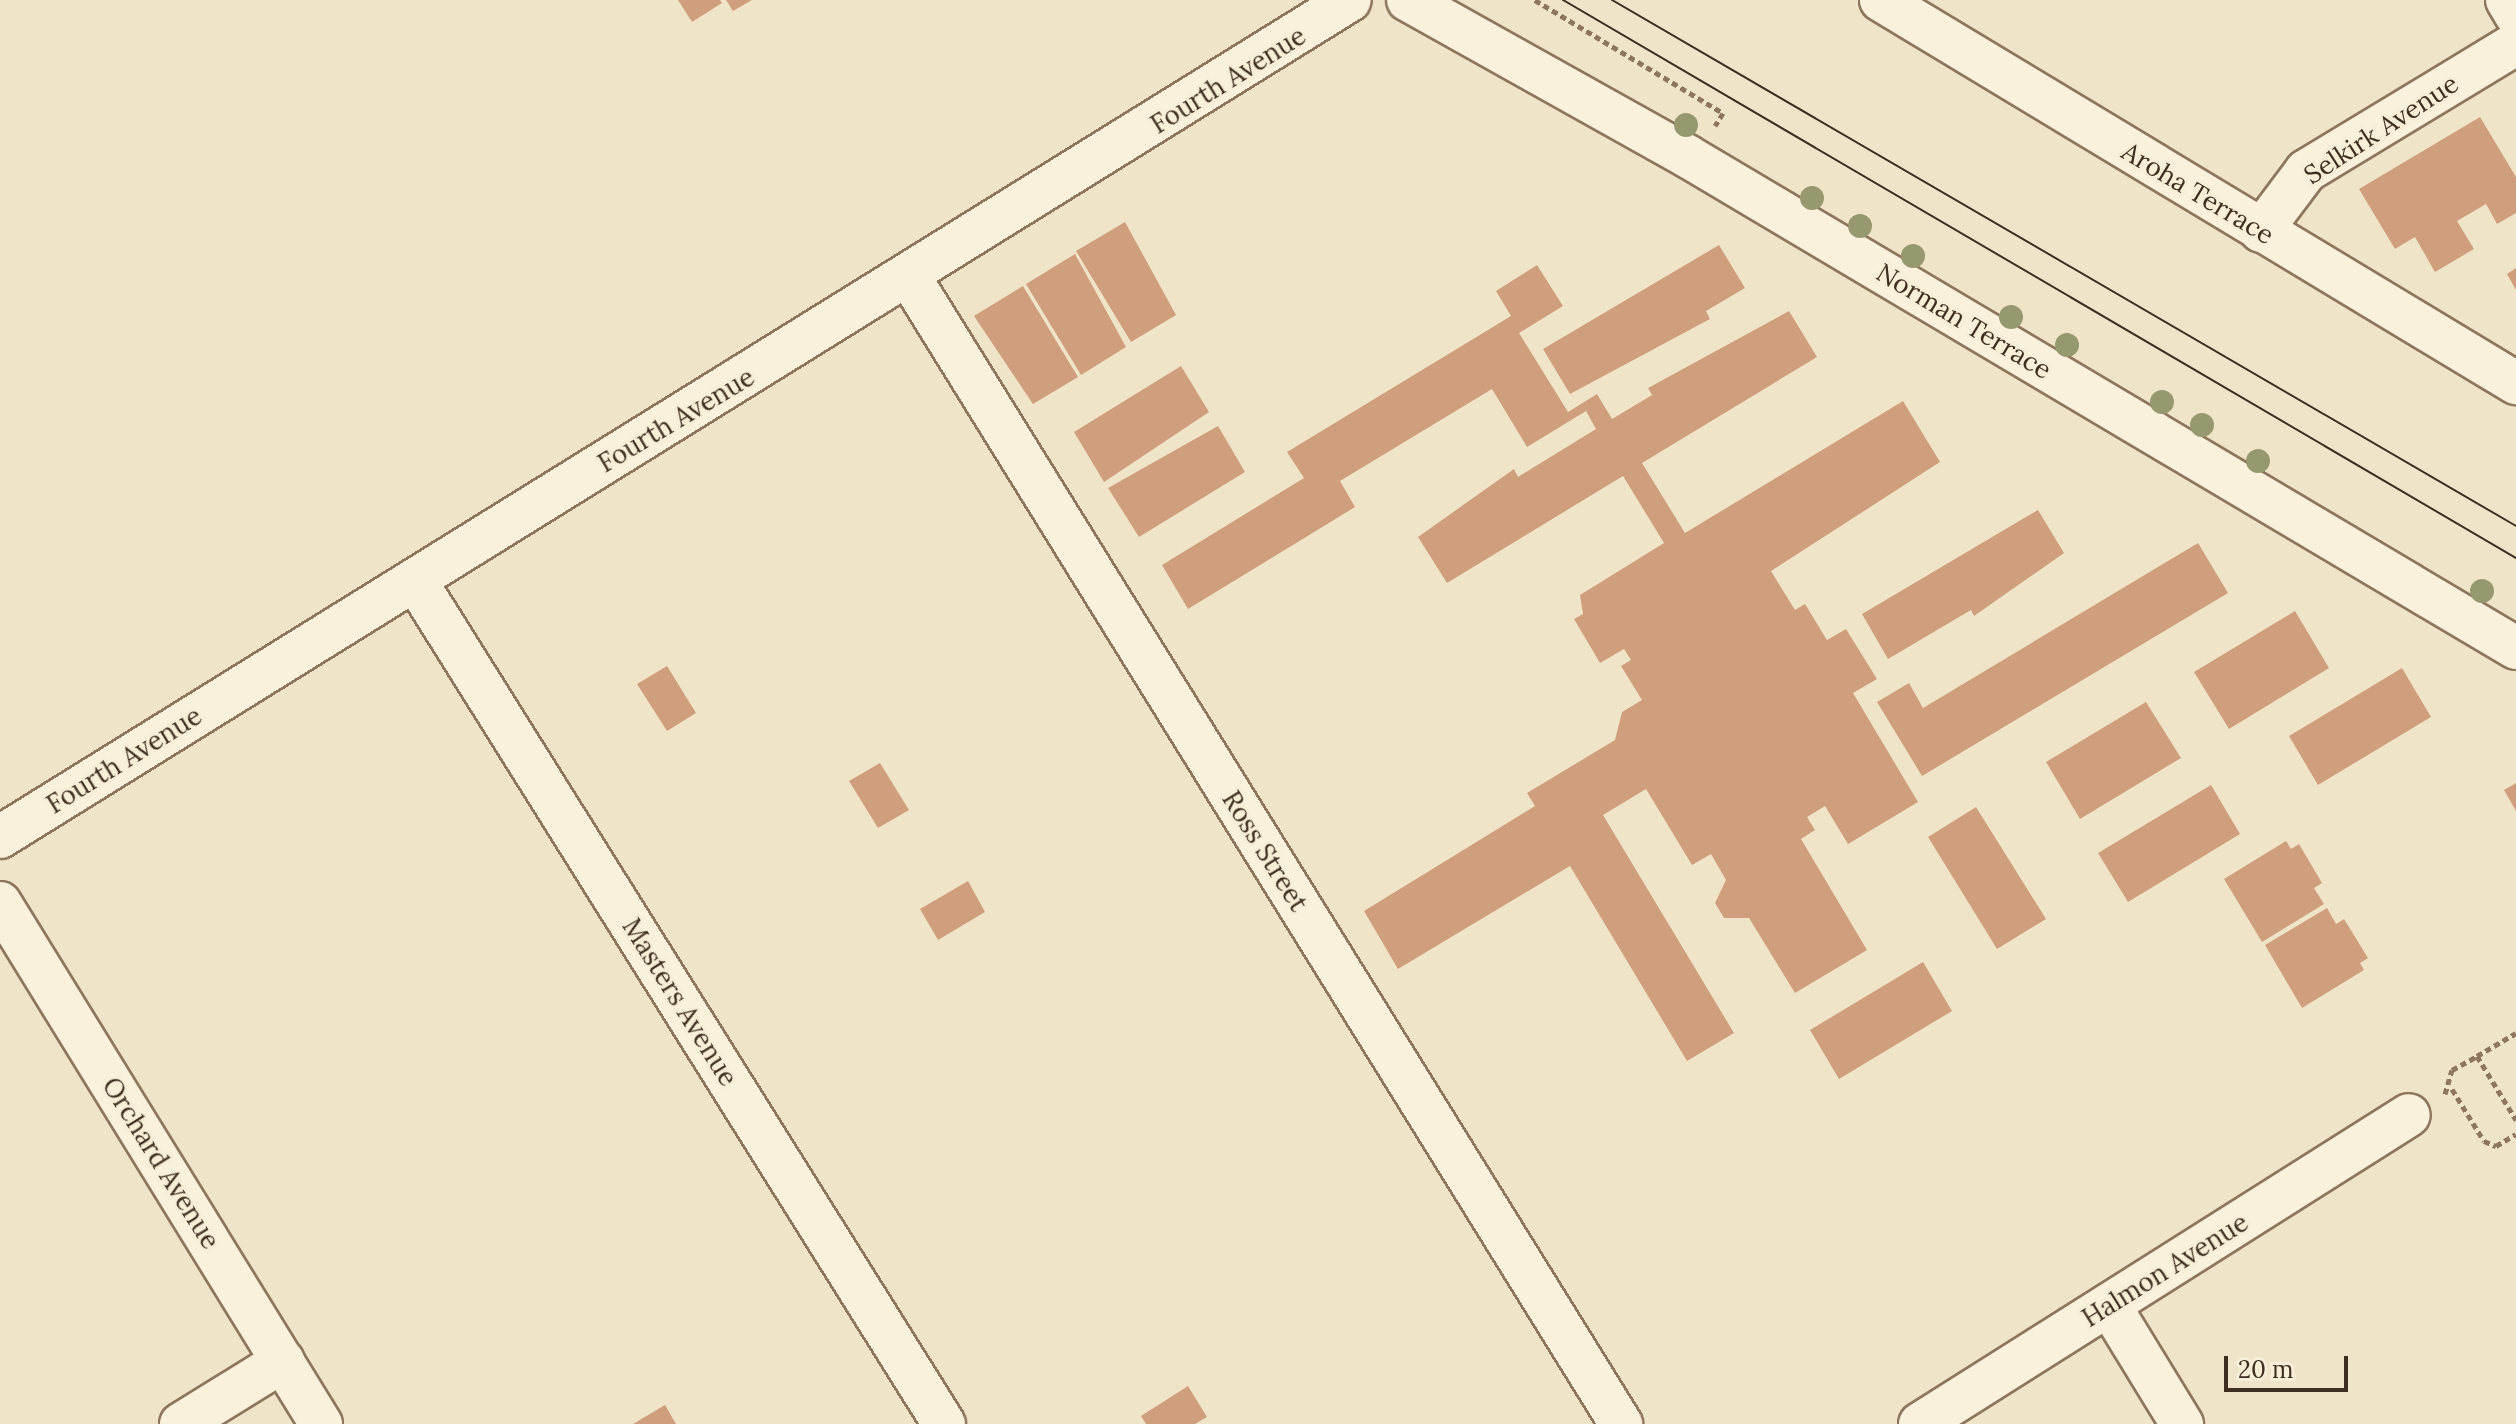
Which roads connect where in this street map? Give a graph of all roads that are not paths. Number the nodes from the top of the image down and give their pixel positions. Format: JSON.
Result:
{"nodes":[{"id":1,"x":1350,"y":0,"type":"edge"},
{"id":2,"x":1408,"y":0,"type":"edge"},
{"id":3,"x":1881,"y":0,"type":"edge"},
{"id":4,"x":2507,"y":0,"type":"edge"},
{"id":5,"x":2516,"y":15,"type":"edge"},
{"id":6,"x":2516,"y":44,"type":"edge"},
{"id":7,"x":2261,"y":231,"type":"junction"},
{"id":8,"x":910,"y":278,"type":"junction"},
{"id":9,"x":2516,"y":383,"type":"edge"},
{"id":10,"x":415,"y":580,"type":"junction"},
{"id":11,"x":2516,"y":648,"type":"edge"},
{"id":12,"x":0,"y":837,"type":"edge"},
{"id":13,"x":0,"y":903,"type":"edge"},
{"id":14,"x":2409,"y":1115,"type":"road end"},
{"id":15,"x":2109,"y":1305,"type":"junction"},
{"id":16,"x":283,"y":1361,"type":"junction"},
{"id":17,"x":181,"y":1424,"type":"edge"},
{"id":18,"x":321,"y":1424,"type":"edge"},
{"id":19,"x":944,"y":1424,"type":"edge"},
{"id":20,"x":1621,"y":1424,"type":"edge"},
{"id":21,"x":1920,"y":1424,"type":"edge"},
{"id":22,"x":2182,"y":1424,"type":"edge"}],
"edges":[{"from":1,"to":8,"type":"street","name":"Fourth Avenue"},
{"from":2,"to":11,"type":"street","name":"Norman Terrace"},
{"from":3,"to":7,"type":"street","name":"Aroha Terrace"},
{"from":4,"to":5,"type":"street"},
{"from":6,"to":7,"type":"street","name":"Selkirk Avenue"},
{"from":7,"to":9,"type":"street","name":"Aroha Terrace"},
{"from":8,"to":10,"type":"street","name":"Fourth Avenue"},
{"from":8,"to":20,"type":"street","name":"Ross Street"},
{"from":10,"to":12,"type":"street","name":"Fourth Avenue"},
{"from":10,"to":19,"type":"street","name":"Masters Avenue"},
{"from":13,"to":16,"type":"street","name":"Orchard Avenue"},
{"from":14,"to":15,"type":"street","name":"Halmon Avenue"},
{"from":15,"to":21,"type":"street","name":"Halmon Avenue"},
{"from":15,"to":22,"type":"street"},
{"from":16,"to":17,"type":"street"},
{"from":16,"to":18,"type":"street","name":"Orchard Avenue"}]}
